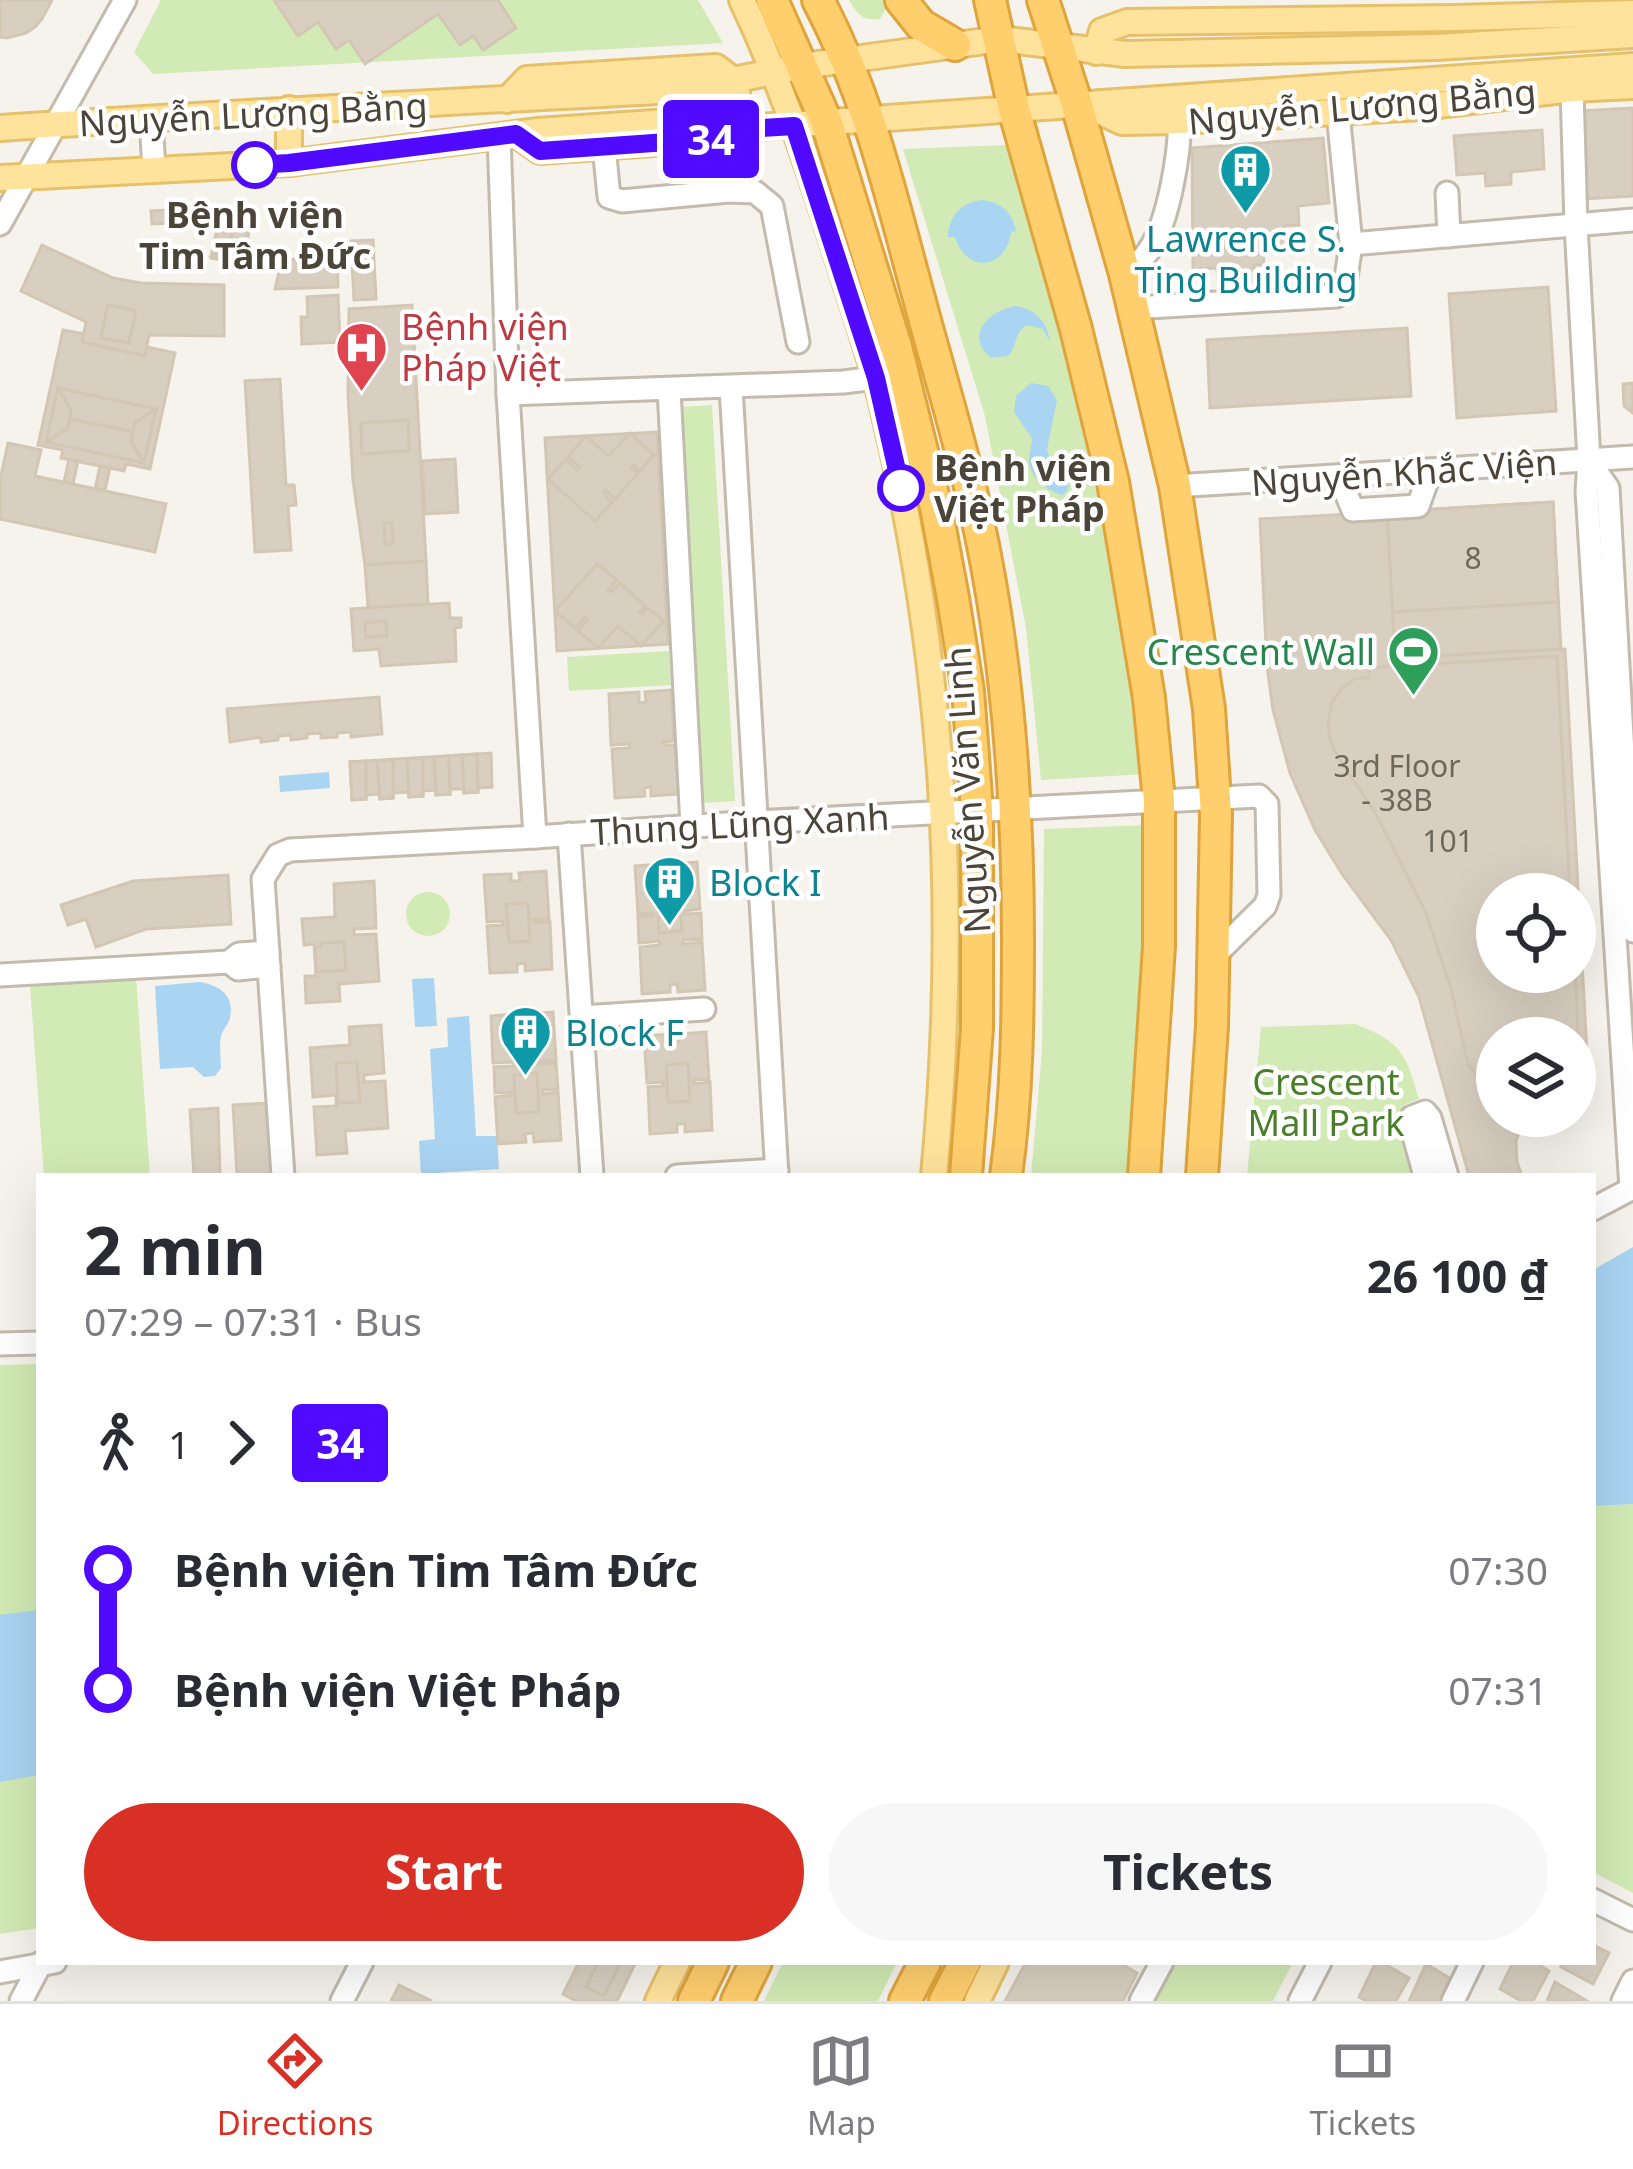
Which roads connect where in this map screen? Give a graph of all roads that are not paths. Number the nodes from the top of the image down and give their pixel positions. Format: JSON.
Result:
{"nodes":[{"id":1,"x":125,"y":0,"type":"edge"},
{"id":2,"x":742,"y":0,"type":"edge"},
{"id":3,"x":772,"y":0,"type":"edge"},
{"id":4,"x":818,"y":0,"type":"edge"},
{"id":5,"x":901,"y":0,"type":"edge"},
{"id":6,"x":990,"y":0,"type":"edge"},
{"id":7,"x":1043,"y":0,"type":"edge"},
{"id":8,"x":1445,"y":9,"type":"edge"},
{"id":9,"x":1633,"y":13,"type":"edge"},
{"id":10,"x":1569,"y":18,"type":"edge"},
{"id":11,"x":1633,"y":35,"type":"edge"},
{"id":12,"x":1000,"y":39,"type":"junction"},
{"id":13,"x":955,"y":45,"type":"junction"},
{"id":14,"x":1447,"y":46,"type":"junction"},
{"id":15,"x":1057,"y":47,"type":"junction"},
{"id":16,"x":1096,"y":52,"type":"junction"},
{"id":17,"x":848,"y":59,"type":"junction"},
{"id":18,"x":1633,"y":66,"type":"edge"},
{"id":19,"x":789,"y":69,"type":"junction"},
{"id":20,"x":1571,"y":79,"type":"junction"},
{"id":21,"x":734,"y":80,"type":"junction"},
{"id":22,"x":1633,"y":86,"type":"edge"},
{"id":23,"x":464,"y":103,"type":"junction"},
{"id":24,"x":1089,"y":104,"type":"junction"},
{"id":25,"x":289,"y":109,"type":"junction"},
{"id":26,"x":1014,"y":109,"type":"junction"},
{"id":27,"x":1178,"y":110,"type":"junction"},
{"id":28,"x":1338,"y":113,"type":"junction"},
{"id":29,"x":151,"y":118,"type":"junction"},
{"id":30,"x":871,"y":120,"type":"junction"},
{"id":31,"x":827,"y":123,"type":"junction"},
{"id":32,"x":57,"y":124,"type":"junction"},
{"id":33,"x":794,"y":126,"type":"junction"},
{"id":34,"x":0,"y":128,"type":"edge"},
{"id":35,"x":735,"y":129,"type":"junction"},
{"id":36,"x":487,"y":138,"type":"junction"},
{"id":37,"x":604,"y":146,"type":"junction"},
{"id":38,"x":289,"y":163,"type":"junction"},
{"id":39,"x":154,"y":170,"type":"junction"},
{"id":40,"x":26,"y":177,"type":"junction"},
{"id":41,"x":0,"y":178,"type":"edge"},
{"id":42,"x":1447,"y":193,"type":"dead end"},
{"id":43,"x":1633,"y":220,"type":"edge"},
{"id":44,"x":0,"y":224,"type":"edge"},
{"id":45,"x":1576,"y":225,"type":"junction"},
{"id":46,"x":1449,"y":236,"type":"junction"},
{"id":47,"x":1351,"y":244,"type":"junction"},
{"id":48,"x":1126,"y":274,"type":"junction"},
{"id":49,"x":1132,"y":308,"type":"junction"},
{"id":50,"x":798,"y":342,"type":"dead end"},
{"id":51,"x":889,"y":376,"type":"junction"},
{"id":52,"x":731,"y":387,"type":"junction"},
{"id":53,"x":668,"y":389,"type":"junction"},
{"id":54,"x":508,"y":394,"type":"junction"},
{"id":55,"x":1633,"y":457,"type":"edge"},
{"id":56,"x":1589,"y":460,"type":"junction"},
{"id":57,"x":1431,"y":470,"type":"junction"},
{"id":58,"x":1339,"y":476,"type":"junction"},
{"id":59,"x":1175,"y":486,"type":"junction"},
{"id":60,"x":1615,"y":610,"type":"edge"},
{"id":61,"x":1614,"y":751,"type":"junction"},
{"id":62,"x":1216,"y":797,"type":"junction"},
{"id":63,"x":1160,"y":800,"type":"junction"},
{"id":64,"x":1016,"y":808,"type":"junction"},
{"id":65,"x":976,"y":810,"type":"junction"},
{"id":66,"x":945,"y":812,"type":"junction"},
{"id":67,"x":755,"y":821,"type":"junction"},
{"id":68,"x":692,"y":826,"type":"junction"},
{"id":69,"x":569,"y":834,"type":"junction"},
{"id":70,"x":535,"y":837,"type":"junction"},
{"id":71,"x":1631,"y":848,"type":"edge"},
{"id":72,"x":1633,"y":931,"type":"edge"},
{"id":73,"x":1214,"y":956,"type":"junction"},
{"id":74,"x":268,"y":959,"type":"junction"},
{"id":75,"x":0,"y":974,"type":"edge"},
{"id":76,"x":704,"y":1010,"type":"dead end"},
{"id":77,"x":582,"y":1017,"type":"junction"},
{"id":78,"x":283,"y":1173,"type":"edge"},
{"id":79,"x":592,"y":1173,"type":"edge"},
{"id":80,"x":777,"y":1173,"type":"edge"},
{"id":81,"x":934,"y":1173,"type":"edge"},
{"id":82,"x":966,"y":1173,"type":"edge"},
{"id":83,"x":1006,"y":1173,"type":"edge"},
{"id":84,"x":1144,"y":1173,"type":"edge"},
{"id":85,"x":1202,"y":1173,"type":"edge"},
{"id":86,"x":1425,"y":1173,"type":"edge"},
{"id":87,"x":1446,"y":1173,"type":"edge"},
{"id":88,"x":1632,"y":1189,"type":"edge"},
{"id":89,"x":1596,"y":1207,"type":"edge"},
{"id":90,"x":36,"y":1343,"type":"edge"},
{"id":91,"x":0,"y":1345,"type":"edge"},
{"id":92,"x":1596,"y":1902,"type":"edge"},
{"id":93,"x":1633,"y":1920,"type":"edge"},
{"id":94,"x":36,"y":1964,"type":"edge"},
{"id":95,"x":40,"y":1965,"type":"edge"},
{"id":96,"x":360,"y":1965,"type":"edge"},
{"id":97,"x":676,"y":1965,"type":"edge"},
{"id":98,"x":712,"y":1965,"type":"edge"},
{"id":99,"x":755,"y":1965,"type":"edge"},
{"id":100,"x":923,"y":1965,"type":"edge"},
{"id":101,"x":963,"y":1965,"type":"edge"},
{"id":102,"x":994,"y":1965,"type":"edge"},
{"id":103,"x":1160,"y":1965,"type":"edge"},
{"id":104,"x":1318,"y":1965,"type":"edge"},
{"id":105,"x":1471,"y":1965,"type":"edge"},
{"id":106,"x":0,"y":1972,"type":"edge"},
{"id":107,"x":1633,"y":1981,"type":"edge"},
{"id":108,"x":21,"y":2001,"type":"edge"},
{"id":109,"x":342,"y":2001,"type":"edge"},
{"id":110,"x":658,"y":2001,"type":"edge"},
{"id":111,"x":694,"y":2001,"type":"edge"},
{"id":112,"x":737,"y":2001,"type":"edge"},
{"id":113,"x":905,"y":2001,"type":"edge"},
{"id":114,"x":945,"y":2001,"type":"edge"},
{"id":115,"x":976,"y":2001,"type":"edge"},
{"id":116,"x":1141,"y":2001,"type":"edge"},
{"id":117,"x":1300,"y":2001,"type":"edge"},
{"id":118,"x":1453,"y":2001,"type":"edge"},
{"id":119,"x":1623,"y":2001,"type":"edge"}],
"edges":[{"from":1,"to":32,"type":"street"},
{"from":2,"to":19,"type":"main road","name":"Nguyễn Văn Linh"},
{"from":3,"to":19,"type":"highway","name":"Nguyễn Văn Linh"},
{"from":4,"to":17,"type":"highway","name":"Nguyễn Văn Linh"},
{"from":5,"to":13,"type":"highway"},
{"from":6,"to":12,"type":"highway"},
{"from":7,"to":15,"type":"highway"},
{"from":8,"to":10,"type":"main road","name":"Nguyễn Lương Bằng"},
{"from":8,"to":14,"type":"street"},
{"from":8,"to":16,"type":"main road","name":"Nguyễn Lương Bằng"},
{"from":9,"to":10,"type":"main road","name":"Nguyễn Lương Bằng"},
{"from":10,"to":11,"type":"main road","name":"Nguyễn Lương Bằng"},
{"from":10,"to":14,"type":"main road","name":"Nguyễn Lương Bằng"},
{"from":10,"to":20,"type":"main road"},
{"from":12,"to":13,"type":"main road","name":"Nguyễn Lương Bằng"},
{"from":12,"to":15,"type":"main road","name":"Nguyễn Lương Bằng"},
{"from":12,"to":26,"type":"highway"},
{"from":13,"to":17,"type":"main road","name":"Nguyễn Lương Bằng"},
{"from":14,"to":16,"type":"main road","name":"Nguyễn Lương Bằng"},
{"from":15,"to":16,"type":"main road","name":"Nguyễn Lương Bằng"},
{"from":15,"to":24,"type":"highway"},
{"from":17,"to":19,"type":"main road","name":"Nguyễn Lương Bằng"},
{"from":17,"to":30,"type":"highway","name":"Nguyễn Văn Linh"},
{"from":18,"to":20,"type":"main road","name":"Nguyễn Lương Bằng"},
{"from":19,"to":21,"type":"main road","name":"Nguyễn Lương Bằng"},
{"from":19,"to":31,"type":"highway","name":"Nguyễn Văn Linh"},
{"from":19,"to":33,"type":"main road","name":"Nguyễn Văn Linh"},
{"from":20,"to":22,"type":"main road","name":"Nguyễn Lương Bằng"},
{"from":20,"to":27,"type":"main road","name":"Nguyễn Lương Bằng"},
{"from":20,"to":28,"type":"main road","name":"Nguyễn Lương Bằng"},
{"from":20,"to":45,"type":"street"},
{"from":21,"to":23,"type":"main road","name":"Nguyễn Lương Bằng"},
{"from":21,"to":35,"type":"main road"},
{"from":23,"to":25,"type":"main road","name":"Nguyễn Lương Bằng"},
{"from":23,"to":36,"type":"main road"},
{"from":24,"to":26,"type":"main road","name":"Nguyễn Lương Bằng"},
{"from":24,"to":27,"type":"main road","name":"Nguyễn Lương Bằng"},
{"from":24,"to":48,"type":"highway"},
{"from":25,"to":29,"type":"main road","name":"Nguyễn Lương Bằng"},
{"from":25,"to":38,"type":"main road"},
{"from":26,"to":30,"type":"main road","name":"Nguyễn Lương Bằng"},
{"from":26,"to":63,"type":"highway"},
{"from":27,"to":28,"type":"main road","name":"Nguyễn Lương Bằng"},
{"from":27,"to":48,"type":"street"},
{"from":28,"to":47,"type":"street"},
{"from":29,"to":32,"type":"main road","name":"Nguyễn Lương Bằng"},
{"from":29,"to":39,"type":"street"},
{"from":30,"to":31,"type":"main road","name":"Nguyễn Lương Bằng"},
{"from":30,"to":64,"type":"highway","name":"Nguyễn Văn Linh"},
{"from":31,"to":33,"type":"main road","name":"Nguyễn Lương Bằng"},
{"from":31,"to":51,"type":"highway","name":"Nguyễn Văn Linh"},
{"from":32,"to":34,"type":"main road","name":"Nguyễn Lương Bằng"},
{"from":32,"to":40,"type":"street"},
{"from":33,"to":35,"type":"main road","name":"Nguyễn Lương Bằng"},
{"from":33,"to":51,"type":"main road","name":"Nguyễn Văn Linh"},
{"from":35,"to":36,"type":"main road","name":"Nguyễn Lương Bằng"},
{"from":35,"to":37,"type":"main road","name":"Nguyễn Lương Bằng"},
{"from":36,"to":37,"type":"main road","name":"Nguyễn Lương Bằng"},
{"from":36,"to":38,"type":"main road","name":"Nguyễn Lương Bằng"},
{"from":36,"to":54,"type":"street"},
{"from":37,"to":50,"type":"street"},
{"from":38,"to":39,"type":"main road","name":"Nguyễn Lương Bằng"},
{"from":39,"to":40,"type":"main road","name":"Nguyễn Lương Bằng"},
{"from":40,"to":41,"type":"main road","name":"Nguyễn Lương Bằng"},
{"from":40,"to":44,"type":"street"},
{"from":42,"to":46,"type":"street"},
{"from":43,"to":45,"type":"street"},
{"from":45,"to":46,"type":"street"},
{"from":45,"to":56,"type":"street"},
{"from":46,"to":47,"type":"street"},
{"from":47,"to":49,"type":"street"},
{"from":48,"to":49,"type":"highway"},
{"from":49,"to":59,"type":"highway"},
{"from":51,"to":52,"type":"street"},
{"from":51,"to":65,"type":"highway","name":"Nguyễn Văn Linh"},
{"from":51,"to":66,"type":"main road","name":"Nguyễn Văn Linh"},
{"from":52,"to":53,"type":"street"},
{"from":52,"to":67,"type":"street"},
{"from":53,"to":54,"type":"street"},
{"from":53,"to":68,"type":"street"},
{"from":54,"to":70,"type":"street"},
{"from":55,"to":56,"type":"street","name":"Nguyễn Khắc Viện"},
{"from":56,"to":57,"type":"street","name":"Nguyễn Khắc Viện"},
{"from":56,"to":60,"type":"street"},
{"from":57,"to":58,"type":"street","name":"Nguyễn Khắc Viện"},
{"from":57,"to":58,"type":"street"},
{"from":58,"to":59,"type":"street","name":"Nguyễn Khắc Viện"},
{"from":59,"to":62,"type":"highway"},
{"from":60,"to":61,"type":"street"},
{"from":61,"to":71,"type":"street"},
{"from":61,"to":88,"type":"street"},
{"from":62,"to":63,"type":"street","name":"Thung Lũng Xanh"},
{"from":62,"to":73,"type":"highway"},
{"from":62,"to":73,"type":"street","name":"Thung Lũng Xanh"},
{"from":63,"to":64,"type":"street","name":"Thung Lũng Xanh"},
{"from":63,"to":84,"type":"highway"},
{"from":64,"to":65,"type":"street","name":"Thung Lũng Xanh"},
{"from":64,"to":83,"type":"highway","name":"Nguyễn Văn Linh"},
{"from":65,"to":66,"type":"street","name":"Thung Lũng Xanh"},
{"from":65,"to":82,"type":"highway","name":"Nguyễn Văn Linh"},
{"from":66,"to":67,"type":"street","name":"Thung Lũng Xanh"},
{"from":66,"to":81,"type":"main road","name":"Nguyễn Văn Linh"},
{"from":67,"to":68,"type":"street","name":"Thung Lũng Xanh"},
{"from":67,"to":80,"type":"street"},
{"from":68,"to":69,"type":"street","name":"Thung Lũng Xanh"},
{"from":69,"to":70,"type":"street","name":"Thung Lũng Xanh"},
{"from":69,"to":77,"type":"street"},
{"from":70,"to":74,"type":"street","name":"Thung Lũng Xanh"},
{"from":71,"to":72,"type":"street"},
{"from":73,"to":85,"type":"highway"},
{"from":74,"to":75,"type":"street"},
{"from":74,"to":78,"type":"street"},
{"from":76,"to":77,"type":"street"},
{"from":77,"to":79,"type":"street"},
{"from":86,"to":87,"type":"street"},
{"from":88,"to":89,"type":"street"},
{"from":90,"to":91,"type":"street"},
{"from":92,"to":93,"type":"street"},
{"from":94,"to":106,"type":"street"},
{"from":95,"to":108,"type":"street"},
{"from":96,"to":109,"type":"street"},
{"from":97,"to":110,"type":"main road"},
{"from":98,"to":111,"type":"highway"},
{"from":99,"to":112,"type":"highway"},
{"from":100,"to":113,"type":"highway"},
{"from":101,"to":114,"type":"highway"},
{"from":102,"to":115,"type":"main road"},
{"from":103,"to":116,"type":"street"},
{"from":104,"to":117,"type":"street"},
{"from":105,"to":118,"type":"street"},
{"from":107,"to":119,"type":"street"}]}
